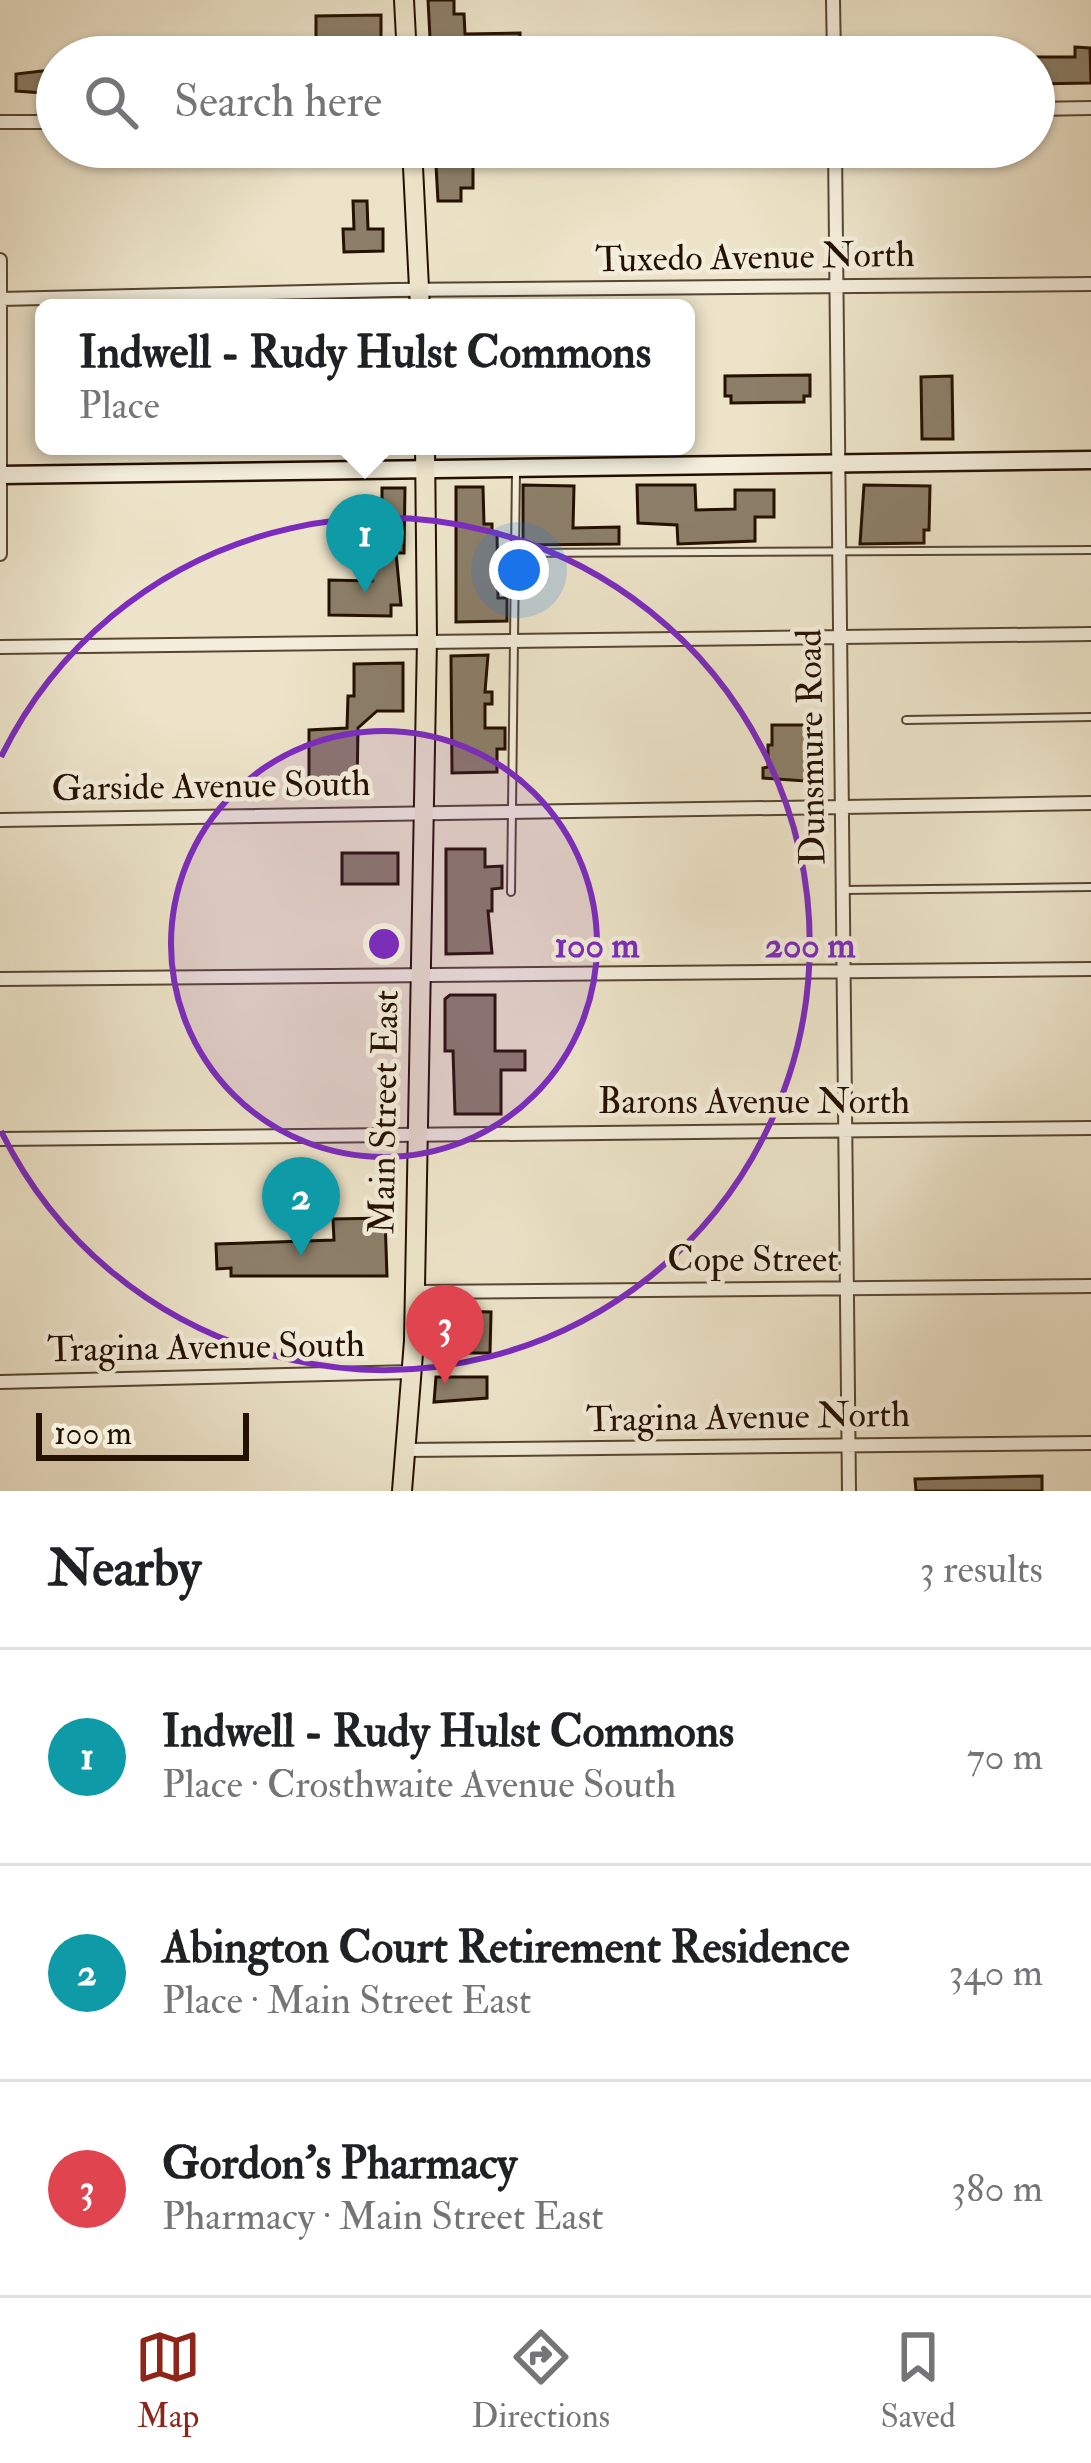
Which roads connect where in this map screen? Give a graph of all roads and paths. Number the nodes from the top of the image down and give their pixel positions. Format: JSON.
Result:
{"nodes":[{"id":1,"x":404,"y":0,"type":"edge"},
{"id":2,"x":833,"y":0,"type":"edge"},
{"id":3,"x":406,"y":36,"type":"edge"},
{"id":4,"x":834,"y":36,"type":"edge"},
{"id":5,"x":1091,"y":108,"type":"edge"},
{"id":6,"x":1055,"y":109,"type":"edge"},
{"id":7,"x":0,"y":122,"type":"edge"},
{"id":8,"x":36,"y":122,"type":"edge"},
{"id":9,"x":413,"y":168,"type":"edge"},
{"id":10,"x":835,"y":168,"type":"edge"},
{"id":11,"x":0,"y":260,"type":"edge"},
{"id":12,"x":1091,"y":284,"type":"edge"},
{"id":13,"x":837,"y":286,"type":"junction"},
{"id":14,"x":0,"y":298,"type":"edge"},
{"id":15,"x":420,"y":299,"type":"edge"},
{"id":16,"x":426,"y":456,"type":"edge"},
{"id":17,"x":1091,"y":460,"type":"edge"},
{"id":18,"x":839,"y":463,"type":"junction"},
{"id":19,"x":516,"y":466,"type":"junction"},
{"id":20,"x":1,"y":475,"type":"edge"},
{"id":21,"x":839,"y":550,"type":"junction"},
{"id":22,"x":1091,"y":550,"type":"edge"},
{"id":23,"x":513,"y":553,"type":"junction"},
{"id":24,"x":0,"y":554,"type":"edge"},
{"id":25,"x":1091,"y":634,"type":"edge"},
{"id":26,"x":840,"y":636,"type":"junction"},
{"id":27,"x":513,"y":638,"type":"junction"},
{"id":28,"x":427,"y":639,"type":"junction"},
{"id":29,"x":0,"y":647,"type":"edge"},
{"id":30,"x":1091,"y":717,"type":"edge"},
{"id":31,"x":906,"y":720,"type":"dead end"},
{"id":32,"x":1091,"y":803,"type":"edge"},
{"id":33,"x":843,"y":806,"type":"junction"},
{"id":34,"x":512,"y":809,"type":"junction"},
{"id":35,"x":422,"y":812,"type":"junction"},
{"id":36,"x":0,"y":820,"type":"edge"},
{"id":37,"x":1091,"y":887,"type":"edge"},
{"id":38,"x":844,"y":890,"type":"junction"},
{"id":39,"x":511,"y":892,"type":"dead end"},
{"id":40,"x":1091,"y":969,"type":"edge"},
{"id":41,"x":844,"y":971,"type":"junction"},
{"id":42,"x":419,"y":975,"type":"junction"},
{"id":43,"x":0,"y":979,"type":"edge"},
{"id":44,"x":1091,"y":1128,"type":"edge"},
{"id":45,"x":845,"y":1131,"type":"junction"},
{"id":46,"x":417,"y":1132,"type":"junction"},
{"id":47,"x":0,"y":1139,"type":"edge"},
{"id":48,"x":1091,"y":1286,"type":"edge"},
{"id":49,"x":846,"y":1288,"type":"junction"},
{"id":50,"x":415,"y":1292,"type":"junction"},
{"id":51,"x":413,"y":1372,"type":"junction"},
{"id":52,"x":0,"y":1382,"type":"edge"},
{"id":53,"x":1091,"y":1443,"type":"edge"},
{"id":54,"x":848,"y":1446,"type":"junction"},
{"id":55,"x":406,"y":1450,"type":"junction"},
{"id":56,"x":402,"y":1491,"type":"edge"},
{"id":57,"x":850,"y":1491,"type":"edge"}],
"edges":[{"from":1,"to":3,"type":"main road"},
{"from":2,"to":4,"type":"street"},
{"from":5,"to":6,"type":"street"},
{"from":7,"to":8,"type":"street"},
{"from":9,"to":15,"type":"main road"},
{"from":10,"to":13,"type":"street","name":"Dunsmure Road"},
{"from":11,"to":14,"type":"street"},
{"from":12,"to":13,"type":"street","name":"Tuxedo Avenue North"},
{"from":13,"to":15,"type":"street","name":"Tuxedo Avenue North"},
{"from":13,"to":18,"type":"street","name":"Dunsmure Road"},
{"from":14,"to":15,"type":"street","name":"Tuxedo Avenue North"},
{"from":14,"to":20,"type":"street"},
{"from":16,"to":19,"type":"main road"},
{"from":16,"to":20,"type":"main road"},
{"from":16,"to":28,"type":"main road","name":"Main Street East"},
{"from":17,"to":18,"type":"main road"},
{"from":18,"to":19,"type":"main road"},
{"from":18,"to":21,"type":"street","name":"Dunsmure Road"},
{"from":19,"to":23,"type":"lane"},
{"from":20,"to":24,"type":"street"},
{"from":21,"to":22,"type":"lane"},
{"from":21,"to":23,"type":"lane"},
{"from":21,"to":26,"type":"street","name":"Dunsmure Road"},
{"from":23,"to":27,"type":"lane"},
{"from":25,"to":26,"type":"street"},
{"from":26,"to":27,"type":"street"},
{"from":26,"to":33,"type":"street","name":"Dunsmure Road"},
{"from":27,"to":28,"type":"street"},
{"from":27,"to":34,"type":"lane"},
{"from":28,"to":29,"type":"street"},
{"from":28,"to":35,"type":"main road","name":"Main Street East"},
{"from":30,"to":31,"type":"lane"},
{"from":32,"to":33,"type":"street","name":"Garside Avenue South"},
{"from":33,"to":34,"type":"street","name":"Garside Avenue South"},
{"from":33,"to":38,"type":"street","name":"Dunsmure Road"},
{"from":34,"to":35,"type":"street","name":"Garside Avenue South"},
{"from":34,"to":39,"type":"lane"},
{"from":35,"to":36,"type":"street","name":"Garside Avenue South"},
{"from":35,"to":42,"type":"main road","name":"Main Street East"},
{"from":37,"to":38,"type":"lane"},
{"from":38,"to":41,"type":"street","name":"Dunsmure Road"},
{"from":40,"to":41,"type":"street"},
{"from":41,"to":42,"type":"street"},
{"from":41,"to":45,"type":"street","name":"Dunsmure Road"},
{"from":42,"to":43,"type":"street"},
{"from":42,"to":46,"type":"main road","name":"Main Street East"},
{"from":44,"to":45,"type":"street","name":"Barons Avenue North"},
{"from":45,"to":46,"type":"street","name":"Barons Avenue North"},
{"from":45,"to":49,"type":"street","name":"Dunsmure Road"},
{"from":46,"to":47,"type":"street","name":"Barons Avenue North"},
{"from":46,"to":50,"type":"main road","name":"Main Street East"},
{"from":48,"to":49,"type":"street","name":"Cope Street"},
{"from":49,"to":50,"type":"street","name":"Cope Street"},
{"from":49,"to":54,"type":"street","name":"Dunsmure Road"},
{"from":50,"to":51,"type":"main road","name":"Main Street East"},
{"from":51,"to":52,"type":"street","name":"Tragina Avenue South"},
{"from":51,"to":55,"type":"main road","name":"Main Street East"},
{"from":53,"to":54,"type":"street","name":"Tragina Avenue North"},
{"from":54,"to":55,"type":"street","name":"Tragina Avenue North"},
{"from":54,"to":57,"type":"street","name":"Dunsmure Road"},
{"from":55,"to":56,"type":"main road","name":"Main Street East"}]}
